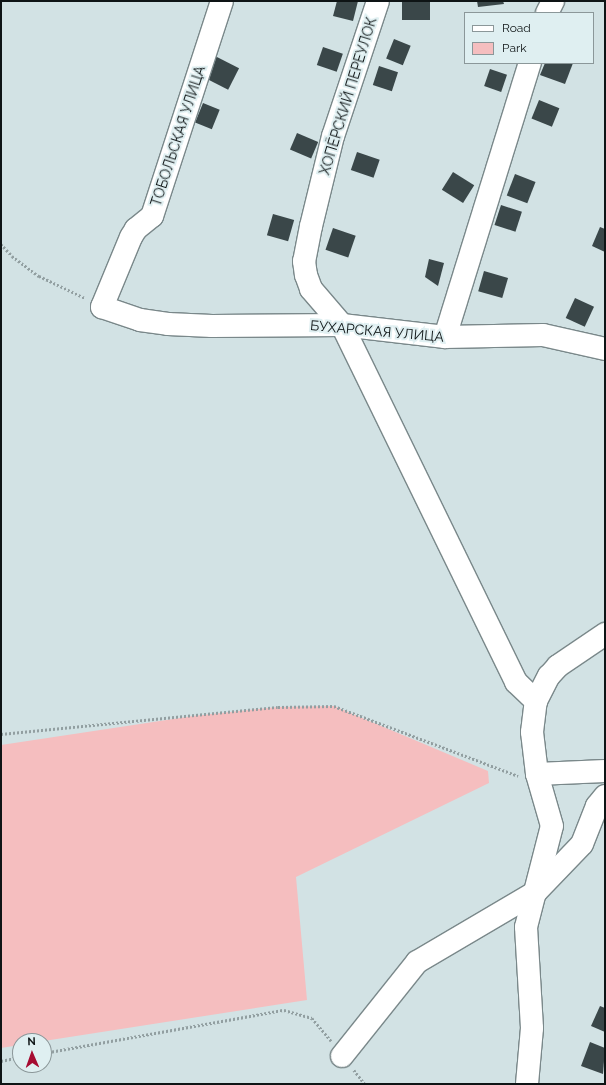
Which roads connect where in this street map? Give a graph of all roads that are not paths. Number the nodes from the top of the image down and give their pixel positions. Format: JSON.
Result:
{"nodes":[{"id":1,"x":222,"y":1,"type":"edge"},
{"id":2,"x":378,"y":1,"type":"edge"},
{"id":3,"x":553,"y":1,"type":"edge"},
{"id":4,"x":548,"y":12,"type":"edge"},
{"id":5,"x":530,"y":64,"type":"edge"},
{"id":6,"x":102,"y":306,"type":"joint"},
{"id":7,"x":342,"y":325,"type":"junction"},
{"id":8,"x":445,"y":337,"type":"junction"},
{"id":9,"x":605,"y":350,"type":"edge"},
{"id":10,"x":605,"y":634,"type":"edge"},
{"id":11,"x":536,"y":701,"type":"junction"},
{"id":12,"x":605,"y":771,"type":"edge"},
{"id":13,"x":538,"y":774,"type":"junction"},
{"id":14,"x":605,"y":796,"type":"edge"},
{"id":15,"x":536,"y":892,"type":"junction"},
{"id":16,"x":342,"y":1056,"type":"road end"},
{"id":17,"x":527,"y":1084,"type":"edge"}],
"edges":[{"from":1,"to":6,"type":"street","name":"ТОБОЛЬСКАЯ УЛИЦА"},
{"from":2,"to":7,"type":"street","name":"ХОПЁРСКИЙ ПЕРЕУЛОК"},
{"from":3,"to":4,"type":"street"},
{"from":5,"to":8,"type":"street"},
{"from":6,"to":7,"type":"street","name":"БУХАРСКАЯ УЛИЦА"},
{"from":7,"to":8,"type":"street","name":"БУХАРСКАЯ УЛИЦА"},
{"from":7,"to":11,"type":"street"},
{"from":8,"to":9,"type":"street","name":"БУХАРСКАЯ УЛИЦА"},
{"from":10,"to":11,"type":"street"},
{"from":11,"to":13,"type":"street"},
{"from":12,"to":13,"type":"street"},
{"from":13,"to":15,"type":"street"},
{"from":14,"to":15,"type":"street"},
{"from":15,"to":16,"type":"street"},
{"from":15,"to":17,"type":"street"}]}
